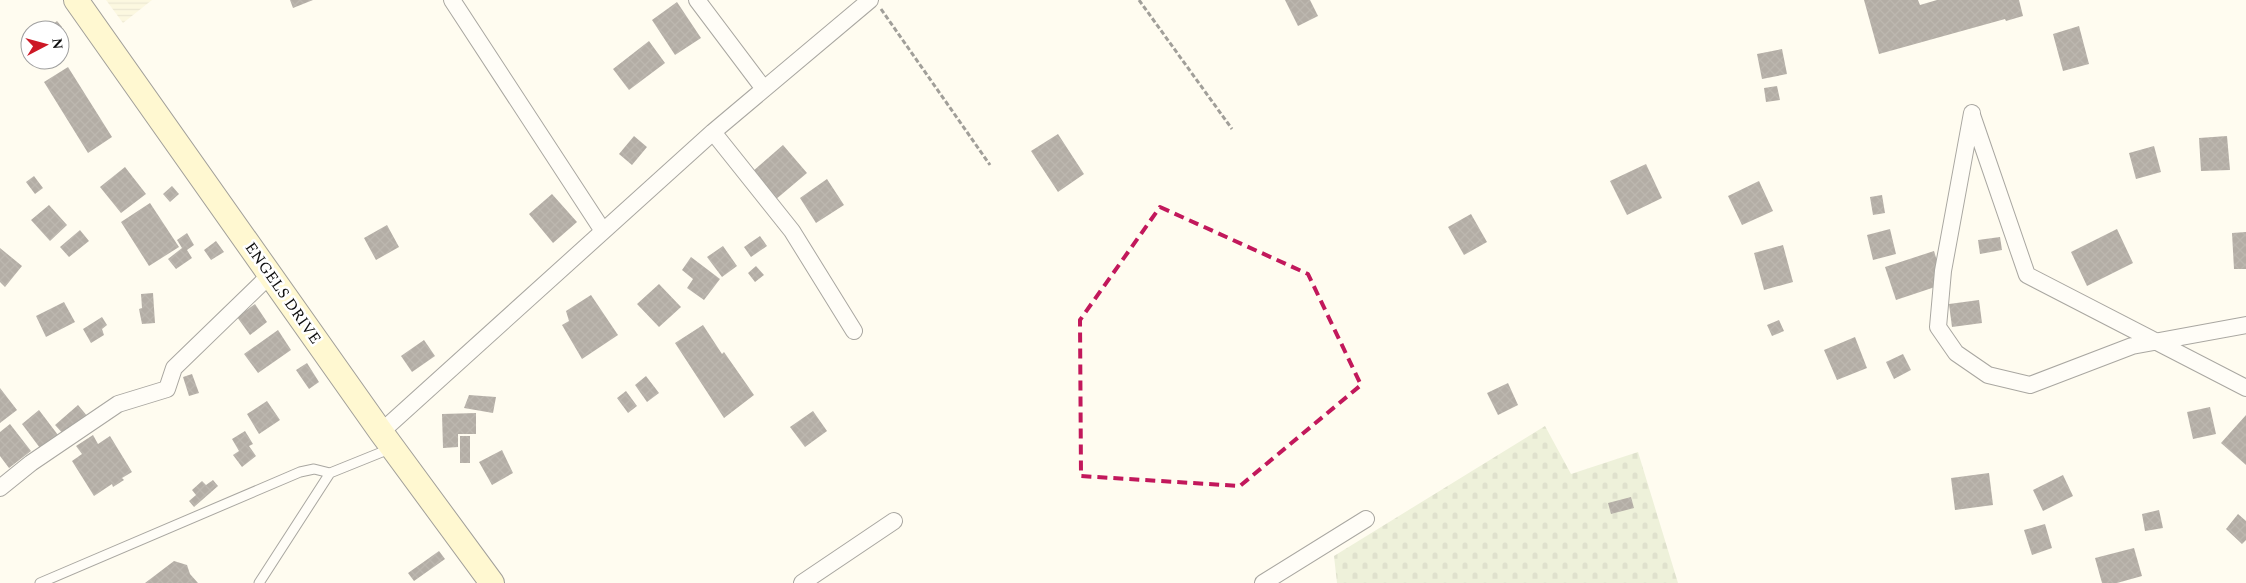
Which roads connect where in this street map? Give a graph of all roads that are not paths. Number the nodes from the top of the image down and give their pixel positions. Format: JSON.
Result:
{"nodes":[{"id":1,"x":76,"y":0,"type":"edge"},
{"id":2,"x":452,"y":0,"type":"edge"},
{"id":3,"x":697,"y":0,"type":"edge"},
{"id":4,"x":876,"y":4,"type":"edge"},
{"id":5,"x":764,"y":89,"type":"junction"},
{"id":6,"x":713,"y":132,"type":"junction"},
{"id":7,"x":603,"y":231,"type":"junction"},
{"id":8,"x":270,"y":275,"type":"junction"},
{"id":9,"x":2246,"y":325,"type":"edge"},
{"id":10,"x":854,"y":331,"type":"dead end"},
{"id":11,"x":2156,"y":341,"type":"junction"},
{"id":12,"x":2246,"y":388,"type":"edge"},
{"id":13,"x":387,"y":440,"type":"junction"},
{"id":14,"x":330,"y":473,"type":"junction"},
{"id":15,"x":0,"y":488,"type":"edge"},
{"id":16,"x":1366,"y":519,"type":"dead end"},
{"id":17,"x":894,"y":521,"type":"dead end"},
{"id":18,"x":40,"y":583,"type":"edge"},
{"id":19,"x":259,"y":583,"type":"edge"},
{"id":20,"x":492,"y":583,"type":"edge"},
{"id":21,"x":802,"y":583,"type":"edge"},
{"id":22,"x":1263,"y":583,"type":"edge"}],
"edges":[{"from":1,"to":8,"type":"street","name":"ENGELS DRIVE"},
{"from":2,"to":7,"type":"street"},
{"from":3,"to":5,"type":"street"},
{"from":4,"to":5,"type":"street"},
{"from":5,"to":6,"type":"street"},
{"from":6,"to":7,"type":"street"},
{"from":6,"to":10,"type":"street"},
{"from":7,"to":13,"type":"street"},
{"from":8,"to":13,"type":"street","name":"ENGELS DRIVE"},
{"from":8,"to":15,"type":"street"},
{"from":9,"to":11,"type":"street"},
{"from":11,"to":11,"type":"street"},
{"from":11,"to":12,"type":"street"},
{"from":13,"to":14,"type":"lane"},
{"from":13,"to":20,"type":"street","name":"ENGELS DRIVE"},
{"from":14,"to":18,"type":"lane"},
{"from":14,"to":19,"type":"lane"},
{"from":16,"to":22,"type":"street"},
{"from":17,"to":21,"type":"street"}]}
